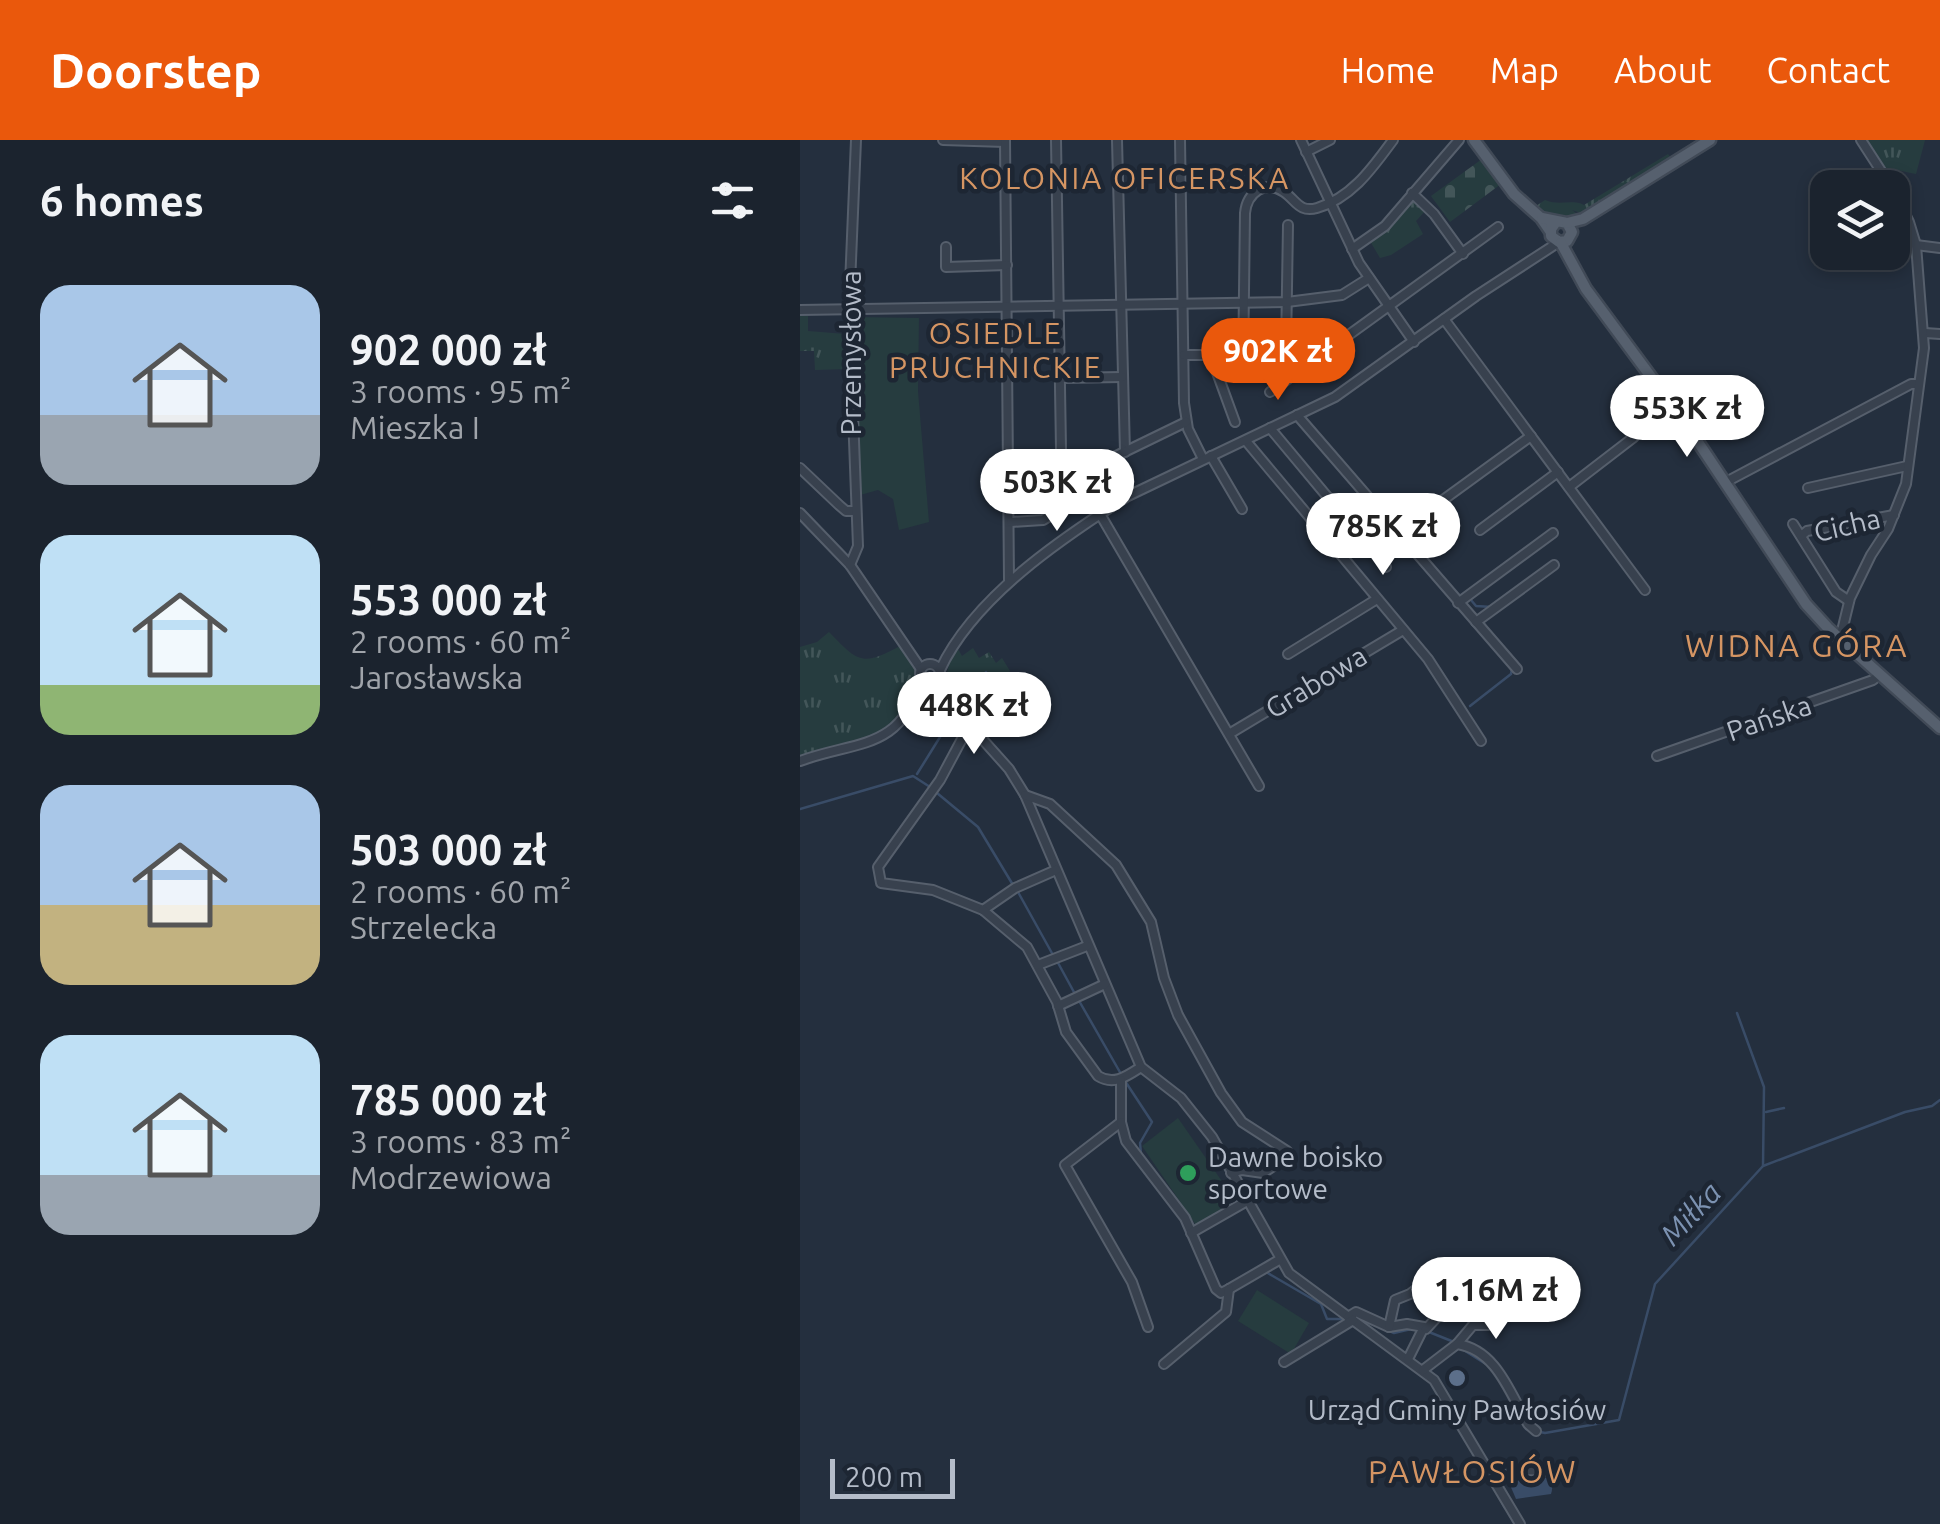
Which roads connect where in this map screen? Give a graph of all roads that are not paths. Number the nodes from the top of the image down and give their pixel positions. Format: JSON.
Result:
{"nodes":[{"id":1,"x":856,"y":140,"type":"edge"},
{"id":2,"x":943,"y":140,"type":"edge"},
{"id":3,"x":1056,"y":140,"type":"edge"},
{"id":4,"x":1117,"y":140,"type":"edge"},
{"id":5,"x":1180,"y":140,"type":"edge"},
{"id":6,"x":1301,"y":140,"type":"edge"},
{"id":7,"x":1330,"y":140,"type":"edge"},
{"id":8,"x":1394,"y":140,"type":"edge"},
{"id":9,"x":1459,"y":140,"type":"edge"},
{"id":10,"x":1474,"y":140,"type":"edge"},
{"id":11,"x":1710,"y":140,"type":"edge"},
{"id":12,"x":1861,"y":140,"type":"edge"},
{"id":13,"x":1005,"y":141,"type":"edge"},
{"id":14,"x":1306,"y":152,"type":"junction"},
{"id":15,"x":1880,"y":170,"type":"edge"},
{"id":16,"x":1412,"y":193,"type":"junction"},
{"id":17,"x":1330,"y":202,"type":"junction"},
{"id":18,"x":1288,"y":225,"type":"dead end"},
{"id":19,"x":1910,"y":225,"type":"edge"},
{"id":20,"x":1498,"y":227,"type":"dead end"},
{"id":21,"x":1561,"y":234,"type":"junction"},
{"id":22,"x":1916,"y":245,"type":"junction"},
{"id":23,"x":946,"y":247,"type":"dead end"},
{"id":24,"x":1940,"y":248,"type":"edge"},
{"id":25,"x":1352,"y":250,"type":"junction"},
{"id":26,"x":1544,"y":252,"type":"junction"},
{"id":27,"x":1463,"y":254,"type":"junction"},
{"id":28,"x":1572,"y":260,"type":"junction"},
{"id":29,"x":1007,"y":266,"type":"junction"},
{"id":30,"x":1369,"y":278,"type":"junction"},
{"id":31,"x":1287,"y":302,"type":"junction"},
{"id":32,"x":1244,"y":303,"type":"junction"},
{"id":33,"x":1183,"y":304,"type":"junction"},
{"id":34,"x":1388,"y":306,"type":"junction"},
{"id":35,"x":1120,"y":307,"type":"junction"},
{"id":36,"x":1058,"y":308,"type":"junction"},
{"id":37,"x":849,"y":309,"type":"junction"},
{"id":38,"x":1006,"y":309,"type":"junction"},
{"id":39,"x":800,"y":310,"type":"edge"},
{"id":40,"x":1444,"y":319,"type":"junction"},
{"id":41,"x":1924,"y":333,"type":"junction"},
{"id":42,"x":1940,"y":334,"type":"edge"},
{"id":43,"x":1414,"y":342,"type":"junction"},
{"id":44,"x":1184,"y":355,"type":"junction"},
{"id":45,"x":1243,"y":368,"type":"dead end"},
{"id":46,"x":1298,"y":371,"type":"junction"},
{"id":47,"x":1122,"y":377,"type":"junction"},
{"id":48,"x":1060,"y":378,"type":"junction"},
{"id":49,"x":1918,"y":384,"type":"junction"},
{"id":50,"x":1270,"y":392,"type":"dead end"},
{"id":51,"x":1297,"y":415,"type":"junction"},
{"id":52,"x":1186,"y":422,"type":"junction"},
{"id":53,"x":1235,"y":422,"type":"dead end"},
{"id":54,"x":1270,"y":428,"type":"junction"},
{"id":55,"x":1530,"y":436,"type":"junction"},
{"id":56,"x":1634,"y":437,"type":"dead end"},
{"id":57,"x":1246,"y":441,"type":"junction"},
{"id":58,"x":1125,"y":452,"type":"junction"},
{"id":59,"x":1207,"y":458,"type":"junction"},
{"id":60,"x":1061,"y":465,"type":"junction"},
{"id":61,"x":1907,"y":466,"type":"junction"},
{"id":62,"x":800,"y":468,"type":"edge"},
{"id":63,"x":1010,"y":472,"type":"junction"},
{"id":64,"x":1558,"y":472,"type":"junction"},
{"id":65,"x":1726,"y":482,"type":"junction"},
{"id":66,"x":1569,"y":487,"type":"junction"},
{"id":67,"x":1808,"y":488,"type":"dead end"},
{"id":68,"x":1085,"y":496,"type":"dead end"},
{"id":69,"x":1242,"y":509,"type":"dead end"},
{"id":70,"x":855,"y":511,"type":"junction"},
{"id":71,"x":1062,"y":511,"type":"junction"},
{"id":72,"x":800,"y":513,"type":"edge"},
{"id":73,"x":1100,"y":514,"type":"junction"},
{"id":74,"x":1894,"y":515,"type":"junction"},
{"id":75,"x":1011,"y":522,"type":"junction"},
{"id":76,"x":1793,"y":524,"type":"dead end"},
{"id":77,"x":1480,"y":530,"type":"dead end"},
{"id":78,"x":1399,"y":532,"type":"junction"},
{"id":79,"x":1553,"y":534,"type":"dead end"},
{"id":80,"x":1801,"y":536,"type":"junction"},
{"id":81,"x":1554,"y":564,"type":"dead end"},
{"id":82,"x":850,"y":565,"type":"junction"},
{"id":83,"x":1012,"y":566,"type":"junction"},
{"id":84,"x":1386,"y":567,"type":"dead end"},
{"id":85,"x":1024,"y":570,"type":"junction"},
{"id":86,"x":1009,"y":580,"type":"junction"},
{"id":87,"x":1645,"y":590,"type":"dead end"},
{"id":88,"x":1377,"y":599,"type":"junction"},
{"id":89,"x":1458,"y":602,"type":"junction"},
{"id":90,"x":1849,"y":602,"type":"junction"},
{"id":91,"x":1476,"y":622,"type":"junction"},
{"id":92,"x":1403,"y":630,"type":"junction"},
{"id":93,"x":1840,"y":639,"type":"junction"},
{"id":94,"x":1288,"y":654,"type":"dead end"},
{"id":95,"x":1516,"y":669,"type":"dead end"},
{"id":96,"x":932,"y":673,"type":"junction"},
{"id":97,"x":1879,"y":675,"type":"junction"},
{"id":98,"x":915,"y":700,"type":"junction"},
{"id":99,"x":970,"y":724,"type":"junction"},
{"id":100,"x":1940,"y":728,"type":"edge"},
{"id":101,"x":1229,"y":734,"type":"junction"},
{"id":102,"x":1480,"y":741,"type":"dead end"},
{"id":103,"x":1657,"y":756,"type":"dead end"},
{"id":104,"x":800,"y":761,"type":"edge"},
{"id":105,"x":1259,"y":786,"type":"dead end"},
{"id":106,"x":1025,"y":794,"type":"junction"},
{"id":107,"x":1056,"y":870,"type":"junction"},
{"id":108,"x":983,"y":910,"type":"junction"},
{"id":109,"x":1088,"y":946,"type":"junction"},
{"id":110,"x":1038,"y":966,"type":"junction"},
{"id":111,"x":1105,"y":984,"type":"junction"},
{"id":112,"x":1058,"y":1006,"type":"junction"},
{"id":113,"x":1141,"y":1067,"type":"junction"},
{"id":114,"x":1121,"y":1080,"type":"junction"},
{"id":115,"x":1121,"y":1122,"type":"junction"},
{"id":116,"x":1230,"y":1173,"type":"junction"},
{"id":117,"x":1247,"y":1201,"type":"junction"},
{"id":118,"x":1193,"y":1232,"type":"junction"},
{"id":119,"x":1280,"y":1260,"type":"junction"},
{"id":120,"x":1431,"y":1278,"type":"dead end"},
{"id":121,"x":1229,"y":1290,"type":"junction"},
{"id":122,"x":1451,"y":1302,"type":"dead end"},
{"id":123,"x":1518,"y":1310,"type":"dead end"},
{"id":124,"x":1350,"y":1319,"type":"junction"},
{"id":125,"x":1148,"y":1327,"type":"dead end"},
{"id":126,"x":1389,"y":1327,"type":"junction"},
{"id":127,"x":1426,"y":1329,"type":"junction"},
{"id":128,"x":1457,"y":1344,"type":"junction"},
{"id":129,"x":1408,"y":1359,"type":"junction"},
{"id":130,"x":1284,"y":1362,"type":"dead end"},
{"id":131,"x":1164,"y":1364,"type":"dead end"},
{"id":132,"x":1423,"y":1370,"type":"junction"},
{"id":133,"x":1536,"y":1431,"type":"dead end"},
{"id":134,"x":1546,"y":1470,"type":"dead end"},
{"id":135,"x":1492,"y":1479,"type":"junction"},
{"id":136,"x":1520,"y":1524,"type":"edge"}],
"edges":[{"from":1,"to":37,"type":"street","name":"Przemysłowa"},
{"from":2,"to":13,"type":"street"},
{"from":3,"to":36,"type":"street"},
{"from":4,"to":35,"type":"street"},
{"from":5,"to":33,"type":"street"},
{"from":6,"to":14,"type":"street"},
{"from":7,"to":14,"type":"street"},
{"from":8,"to":17,"type":"street"},
{"from":9,"to":16,"type":"street"},
{"from":10,"to":21,"type":"main road"},
{"from":11,"to":21,"type":"main road"},
{"from":12,"to":15,"type":"street"},
{"from":13,"to":29,"type":"street"},
{"from":14,"to":17,"type":"street"},
{"from":16,"to":25,"type":"street"},
{"from":16,"to":27,"type":"street"},
{"from":17,"to":25,"type":"street"},
{"from":17,"to":32,"type":"street"},
{"from":18,"to":31,"type":"street"},
{"from":19,"to":22,"type":"street"},
{"from":20,"to":27,"type":"street"},
{"from":21,"to":26,"type":"street"},
{"from":21,"to":28,"type":"main road"},
{"from":22,"to":24,"type":"street"},
{"from":22,"to":41,"type":"street"},
{"from":23,"to":29,"type":"street"},
{"from":25,"to":30,"type":"street"},
{"from":26,"to":28,"type":"street"},
{"from":26,"to":40,"type":"street"},
{"from":27,"to":34,"type":"street"},
{"from":28,"to":65,"type":"main road"},
{"from":29,"to":38,"type":"street"},
{"from":30,"to":31,"type":"street"},
{"from":30,"to":34,"type":"street"},
{"from":31,"to":32,"type":"street"},
{"from":31,"to":46,"type":"street"},
{"from":32,"to":33,"type":"street"},
{"from":32,"to":45,"type":"street"},
{"from":33,"to":35,"type":"street"},
{"from":33,"to":44,"type":"street"},
{"from":34,"to":43,"type":"street"},
{"from":34,"to":46,"type":"street"},
{"from":35,"to":36,"type":"street"},
{"from":35,"to":47,"type":"street"},
{"from":36,"to":38,"type":"street"},
{"from":36,"to":48,"type":"street"},
{"from":37,"to":38,"type":"street"},
{"from":37,"to":39,"type":"street"},
{"from":37,"to":70,"type":"street","name":"Przemysłowa"},
{"from":38,"to":63,"type":"street"},
{"from":40,"to":43,"type":"street"},
{"from":40,"to":55,"type":"street"},
{"from":41,"to":42,"type":"street"},
{"from":41,"to":49,"type":"street"},
{"from":43,"to":51,"type":"street"},
{"from":44,"to":52,"type":"street"},
{"from":44,"to":53,"type":"street"},
{"from":46,"to":50,"type":"street"},
{"from":47,"to":48,"type":"street"},
{"from":47,"to":58,"type":"street"},
{"from":48,"to":60,"type":"street"},
{"from":49,"to":61,"type":"street"},
{"from":49,"to":65,"type":"street"},
{"from":51,"to":54,"type":"street"},
{"from":51,"to":78,"type":"street"},
{"from":52,"to":58,"type":"street"},
{"from":52,"to":59,"type":"street"},
{"from":54,"to":57,"type":"street"},
{"from":54,"to":84,"type":"street"},
{"from":55,"to":64,"type":"street"},
{"from":55,"to":78,"type":"street"},
{"from":56,"to":66,"type":"street"},
{"from":57,"to":59,"type":"street"},
{"from":57,"to":88,"type":"street"},
{"from":58,"to":60,"type":"street"},
{"from":59,"to":69,"type":"street"},
{"from":59,"to":73,"type":"street"},
{"from":60,"to":63,"type":"street"},
{"from":60,"to":71,"type":"street"},
{"from":61,"to":67,"type":"street"},
{"from":61,"to":74,"type":"street"},
{"from":62,"to":70,"type":"street"},
{"from":63,"to":75,"type":"street"},
{"from":64,"to":66,"type":"street"},
{"from":64,"to":77,"type":"street"},
{"from":65,"to":93,"type":"main road"},
{"from":66,"to":87,"type":"street"},
{"from":68,"to":71,"type":"street"},
{"from":70,"to":82,"type":"street","name":"Przemysłowa"},
{"from":71,"to":75,"type":"street"},
{"from":72,"to":82,"type":"street"},
{"from":73,"to":85,"type":"street"},
{"from":73,"to":101,"type":"street"},
{"from":74,"to":80,"type":"street","name":"Cicha"},
{"from":74,"to":90,"type":"street"},
{"from":75,"to":83,"type":"street"},
{"from":76,"to":80,"type":"street","name":"Cicha"},
{"from":78,"to":89,"type":"street"},
{"from":79,"to":89,"type":"street"},
{"from":80,"to":90,"type":"street","name":"Cicha"},
{"from":81,"to":91,"type":"street"},
{"from":82,"to":96,"type":"street"},
{"from":83,"to":85,"type":"street"},
{"from":83,"to":86,"type":"street"},
{"from":85,"to":86,"type":"street"},
{"from":86,"to":96,"type":"street"},
{"from":88,"to":92,"type":"street"},
{"from":88,"to":94,"type":"street"},
{"from":89,"to":91,"type":"street"},
{"from":90,"to":93,"type":"street"},
{"from":91,"to":95,"type":"street"},
{"from":92,"to":101,"type":"street","name":"Grabowa"},
{"from":92,"to":102,"type":"street"},
{"from":93,"to":97,"type":"main road"},
{"from":96,"to":98,"type":"street"},
{"from":96,"to":98,"type":"street"},
{"from":96,"to":99,"type":"street"},
{"from":97,"to":100,"type":"main road"},
{"from":97,"to":103,"type":"street","name":"Pańska"},
{"from":98,"to":104,"type":"street"},
{"from":99,"to":106,"type":"street"},
{"from":99,"to":108,"type":"street"},
{"from":101,"to":105,"type":"street"},
{"from":106,"to":107,"type":"street"},
{"from":106,"to":116,"type":"street"},
{"from":107,"to":108,"type":"street"},
{"from":107,"to":109,"type":"street"},
{"from":108,"to":110,"type":"street"},
{"from":109,"to":110,"type":"street"},
{"from":109,"to":111,"type":"street"},
{"from":110,"to":112,"type":"street"},
{"from":111,"to":112,"type":"street"},
{"from":111,"to":113,"type":"street"},
{"from":112,"to":114,"type":"street"},
{"from":113,"to":114,"type":"street"},
{"from":113,"to":116,"type":"street"},
{"from":114,"to":115,"type":"street"},
{"from":115,"to":118,"type":"street"},
{"from":115,"to":125,"type":"street"},
{"from":116,"to":117,"type":"street"},
{"from":117,"to":118,"type":"street"},
{"from":117,"to":119,"type":"street"},
{"from":118,"to":121,"type":"street"},
{"from":119,"to":121,"type":"street"},
{"from":119,"to":124,"type":"street"},
{"from":120,"to":126,"type":"street"},
{"from":121,"to":131,"type":"street"},
{"from":122,"to":127,"type":"street"},
{"from":123,"to":128,"type":"street"},
{"from":124,"to":126,"type":"street"},
{"from":124,"to":129,"type":"street"},
{"from":124,"to":130,"type":"street"},
{"from":126,"to":127,"type":"street"},
{"from":127,"to":129,"type":"street"},
{"from":128,"to":132,"type":"street"},
{"from":128,"to":133,"type":"street"},
{"from":129,"to":132,"type":"street"},
{"from":132,"to":135,"type":"street"},
{"from":134,"to":135,"type":"street"},
{"from":135,"to":136,"type":"street"}]}
